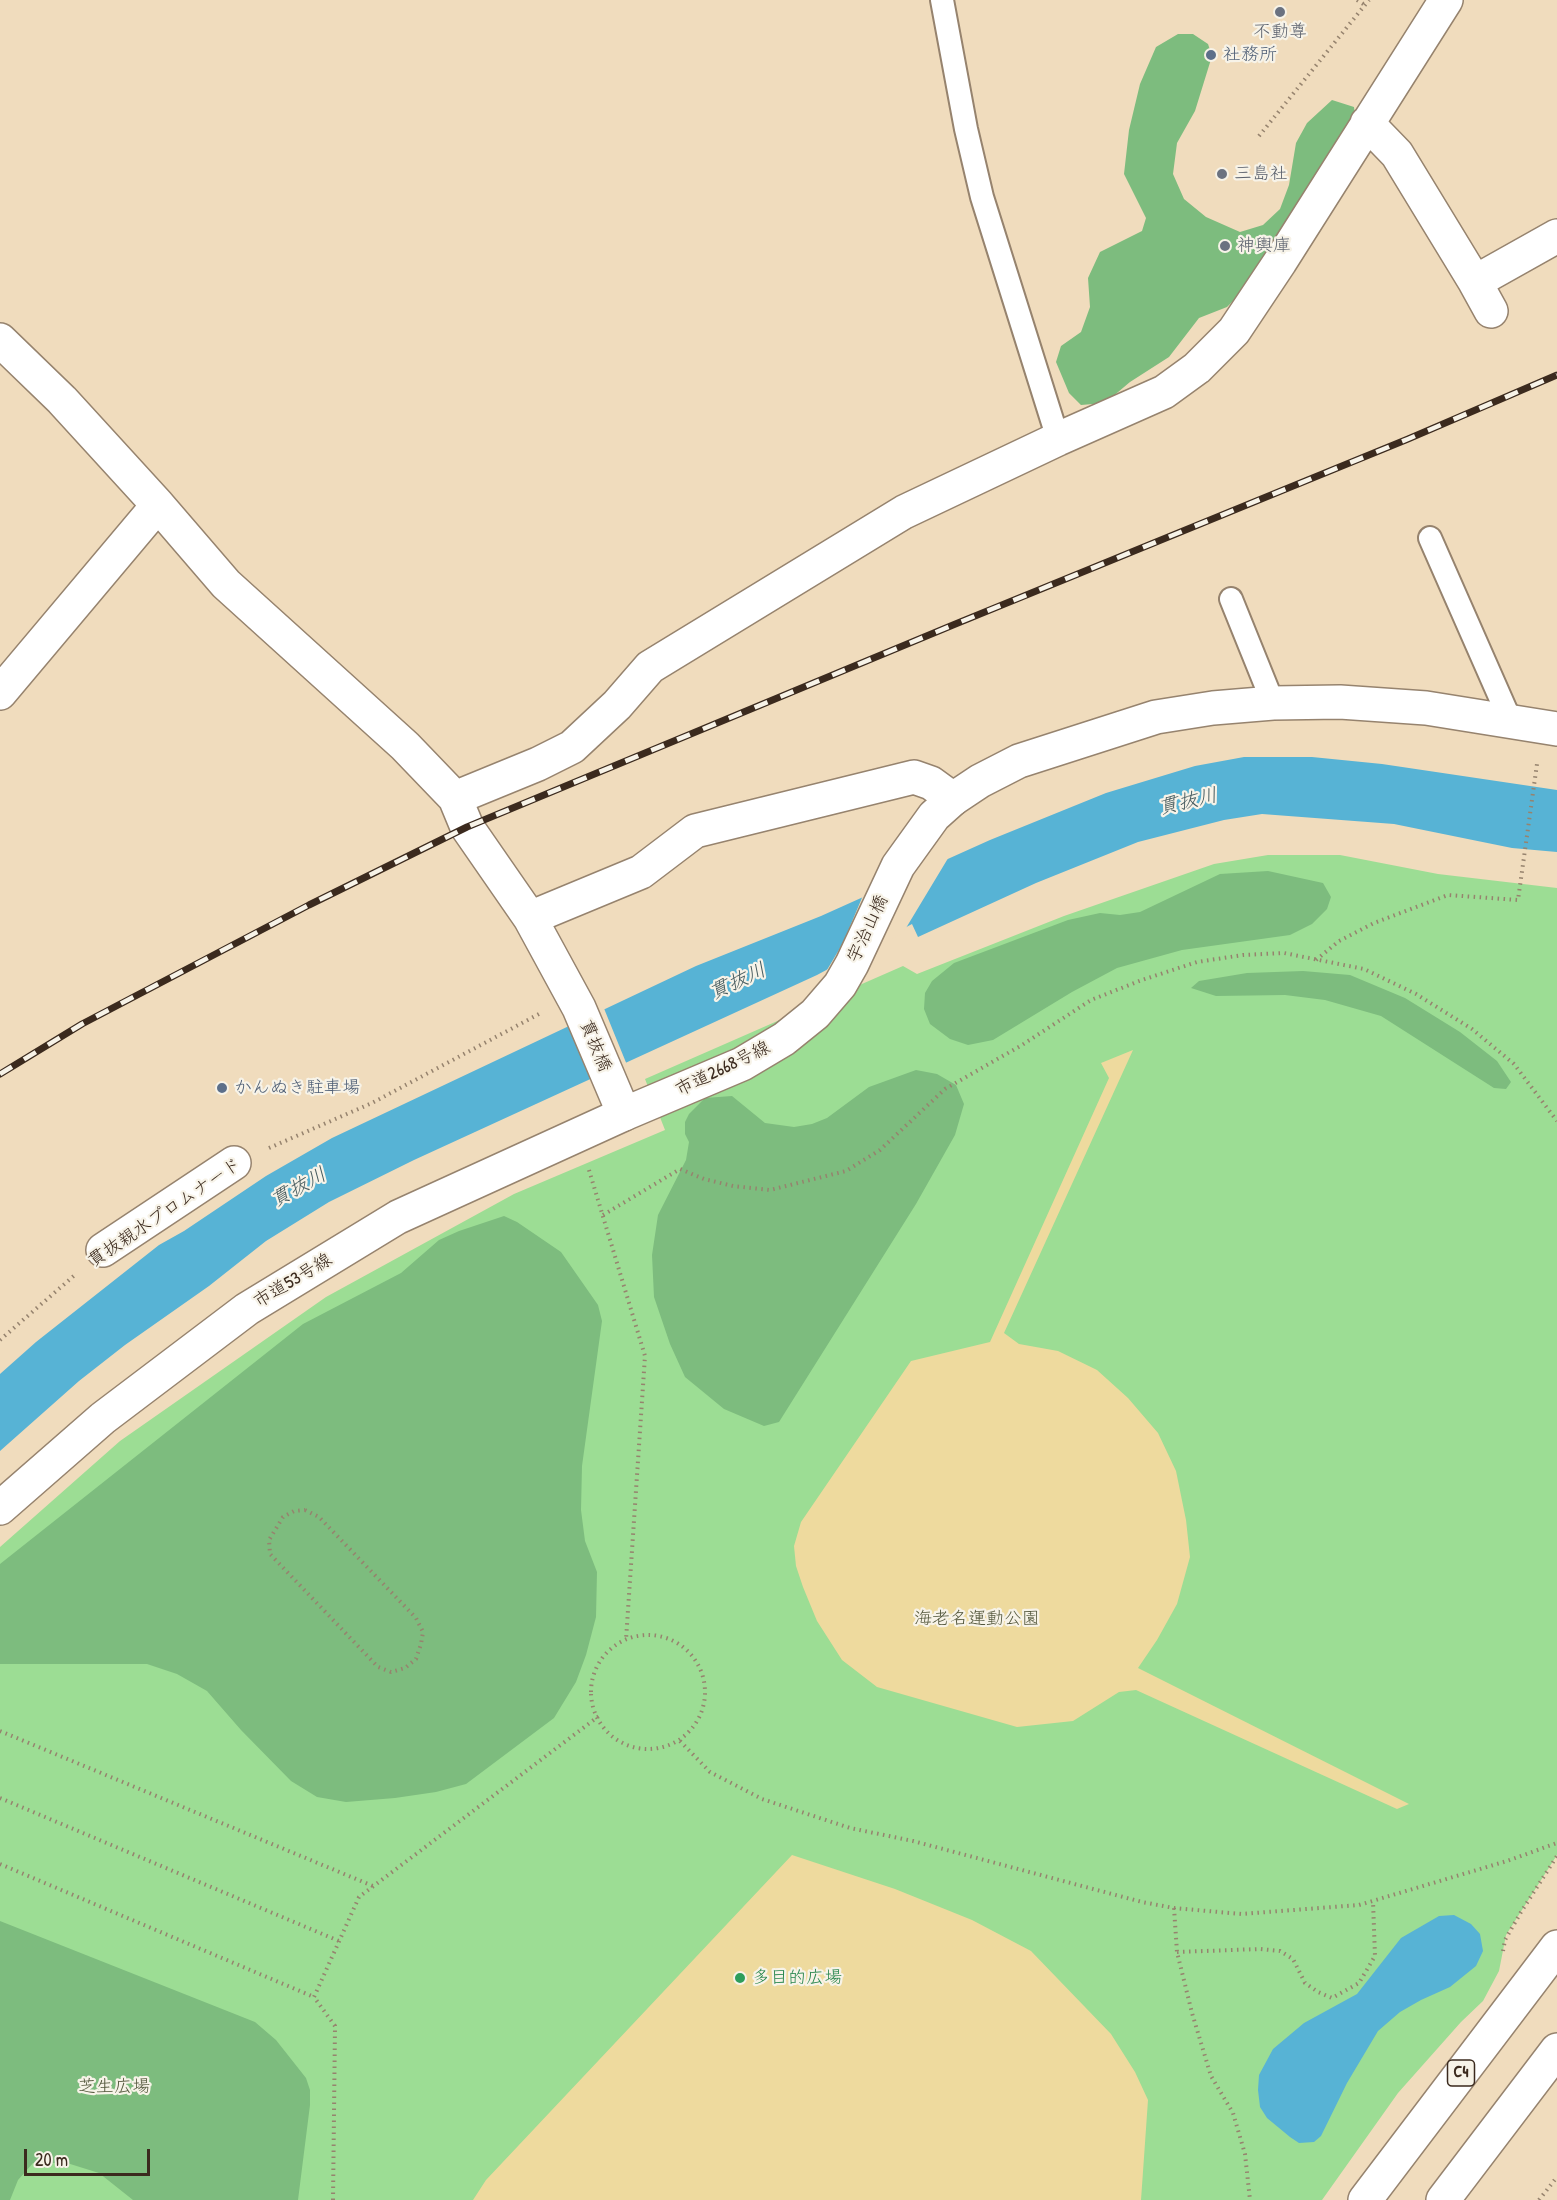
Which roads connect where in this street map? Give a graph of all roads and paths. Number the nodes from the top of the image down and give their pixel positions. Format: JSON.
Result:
{"nodes":[{"id":1,"x":942,"y":0,"type":"edge"},
{"id":2,"x":1357,"y":0,"type":"edge"},
{"id":3,"x":1369,"y":0,"type":"edge"},
{"id":4,"x":1446,"y":0,"type":"edge"},
{"id":5,"x":1365,"y":5,"type":"junction"},
{"id":6,"x":1367,"y":123,"type":"junction"},
{"id":7,"x":1259,"y":136,"type":"dead end"},
{"id":8,"x":1557,"y":236,"type":"edge"},
{"id":9,"x":1475,"y":282,"type":"junction"},
{"id":10,"x":1491,"y":311,"type":"dead end"},
{"id":11,"x":0,"y":340,"type":"edge"},
{"id":12,"x":1058,"y":439,"type":"junction"},
{"id":13,"x":158,"y":505,"type":"junction"},
{"id":14,"x":1431,"y":538,"type":"dead end"},
{"id":15,"x":1231,"y":599,"type":"dead end"},
{"id":16,"x":0,"y":693,"type":"edge"},
{"id":17,"x":1273,"y":703,"type":"junction"},
{"id":18,"x":1511,"y":722,"type":"junction"},
{"id":19,"x":1557,"y":729,"type":"edge"},
{"id":20,"x":1536,"y":767,"type":"dead end"},
{"id":21,"x":455,"y":798,"type":"junction"},
{"id":22,"x":953,"y":798,"type":"junction"},
{"id":23,"x":530,"y":918,"type":"junction"},
{"id":24,"x":1315,"y":960,"type":"junction"},
{"id":25,"x":575,"y":1002,"type":"junction"},
{"id":26,"x":815,"y":1014,"type":"joint"},
{"id":27,"x":624,"y":1114,"type":"junction"},
{"id":28,"x":1557,"y":1121,"type":"edge"},
{"id":29,"x":234,"y":1163,"type":"joint"},
{"id":30,"x":587,"y":1163,"type":"dead end"},
{"id":31,"x":603,"y":1215,"type":"junction"},
{"id":32,"x":103,"y":1250,"type":"joint"},
{"id":33,"x":0,"y":1340,"type":"edge"},
{"id":34,"x":0,"y":1508,"type":"edge"},
{"id":35,"x":626,"y":1640,"type":"junction"},
{"id":36,"x":390,"y":1672,"type":"joint"},
{"id":37,"x":599,"y":1716,"type":"junction"},
{"id":38,"x":0,"y":1731,"type":"edge"},
{"id":39,"x":680,"y":1741,"type":"junction"},
{"id":40,"x":0,"y":1798,"type":"edge"},
{"id":41,"x":1557,"y":1843,"type":"edge"},
{"id":42,"x":0,"y":1864,"type":"edge"},
{"id":43,"x":374,"y":1886,"type":"junction"},
{"id":44,"x":1373,"y":1901,"type":"junction"},
{"id":45,"x":1174,"y":1908,"type":"junction"},
{"id":46,"x":339,"y":1941,"type":"junction"},
{"id":47,"x":1557,"y":1947,"type":"edge"},
{"id":48,"x":1177,"y":1952,"type":"junction"},
{"id":49,"x":314,"y":1997,"type":"junction"},
{"id":50,"x":1557,"y":2050,"type":"edge"},
{"id":51,"x":1557,"y":2177,"type":"edge"},
{"id":52,"x":333,"y":2200,"type":"edge"},
{"id":53,"x":1250,"y":2200,"type":"edge"},
{"id":54,"x":1365,"y":2200,"type":"edge"},
{"id":55,"x":1443,"y":2200,"type":"edge"},
{"id":56,"x":1539,"y":2200,"type":"edge"}],
"edges":[{"from":1,"to":12,"type":"lane"},
{"from":2,"to":5,"type":"path"},
{"from":3,"to":5,"type":"path"},
{"from":4,"to":6,"type":"main road"},
{"from":5,"to":7,"type":"path"},
{"from":6,"to":9,"type":"main road"},
{"from":6,"to":12,"type":"main road"},
{"from":8,"to":9,"type":"main road"},
{"from":9,"to":10,"type":"main road"},
{"from":11,"to":13,"type":"main road"},
{"from":12,"to":21,"type":"main road"},
{"from":13,"to":16,"type":"main road"},
{"from":13,"to":21,"type":"main road"},
{"from":14,"to":18,"type":"lane"},
{"from":15,"to":17,"type":"lane"},
{"from":17,"to":18,"type":"main road","name":"宇治山橋"},
{"from":17,"to":22,"type":"main road","name":"宇治山橋"},
{"from":18,"to":19,"type":"main road","name":"宇治山橋"},
{"from":20,"to":24,"type":"path"},
{"from":21,"to":23,"type":"main road","name":"貫抜橋"},
{"from":22,"to":23,"type":"main road"},
{"from":22,"to":26,"type":"main road","name":"宇治山橋"},
{"from":23,"to":25,"type":"main road","name":"貫抜橋"},
{"from":24,"to":28,"type":"path"},
{"from":24,"to":31,"type":"path"},
{"from":25,"to":27,"type":"main road","name":"貫抜橋"},
{"from":25,"to":29,"type":"path","name":"貫抜親水プロムナード"},
{"from":26,"to":27,"type":"main road","name":"市道2668号線"},
{"from":27,"to":34,"type":"main road","name":"市道53号線"},
{"from":29,"to":32,"type":"main road","name":"貫抜親水プロムナード"},
{"from":30,"to":31,"type":"path"},
{"from":31,"to":35,"type":"path"},
{"from":32,"to":33,"type":"path","name":"貫抜親水プロムナード"},
{"from":35,"to":37,"type":"path"},
{"from":35,"to":39,"type":"path"},
{"from":36,"to":36,"type":"path"},
{"from":37,"to":39,"type":"path"},
{"from":37,"to":43,"type":"path"},
{"from":38,"to":43,"type":"path"},
{"from":39,"to":45,"type":"path"},
{"from":40,"to":46,"type":"path"},
{"from":41,"to":44,"type":"path"},
{"from":42,"to":49,"type":"path"},
{"from":43,"to":46,"type":"path"},
{"from":44,"to":45,"type":"path"},
{"from":44,"to":48,"type":"path"},
{"from":45,"to":48,"type":"path"},
{"from":46,"to":49,"type":"path"},
{"from":47,"to":54,"type":"main road","number":"C4"},
{"from":48,"to":53,"type":"path"},
{"from":49,"to":52,"type":"path"},
{"from":50,"to":55,"type":"main road"},
{"from":51,"to":56,"type":"path"}]}
